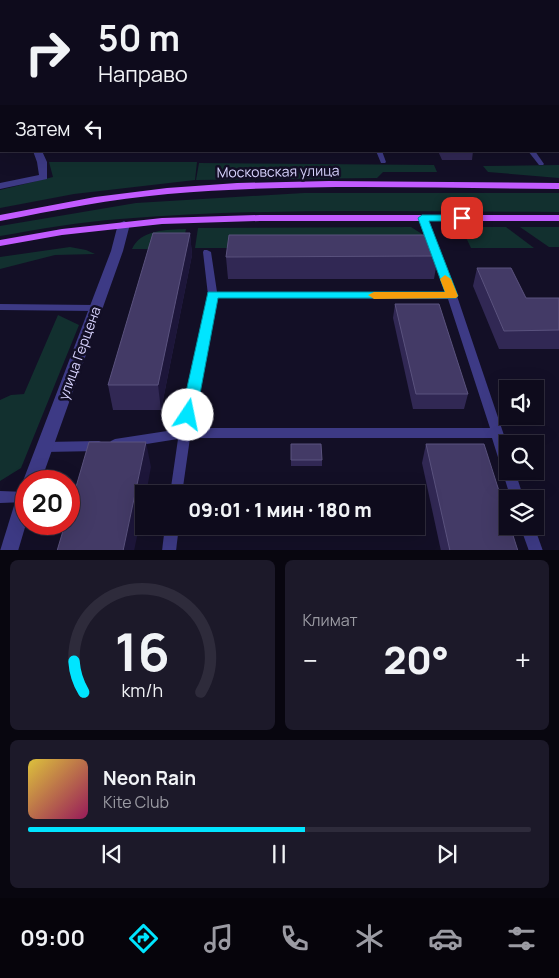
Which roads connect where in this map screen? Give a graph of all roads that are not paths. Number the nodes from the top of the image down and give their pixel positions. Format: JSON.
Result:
{"nodes":[{"id":1,"x":37,"y":152,"type":"edge"},
{"id":2,"x":379,"y":152,"type":"edge"},
{"id":3,"x":532,"y":152,"type":"edge"},
{"id":4,"x":383,"y":162,"type":"dead end"},
{"id":5,"x":541,"y":164,"type":"dead end"},
{"id":6,"x":0,"y":186,"type":"edge"},
{"id":7,"x":559,"y":186,"type":"edge"},
{"id":8,"x":0,"y":218,"type":"edge"},
{"id":9,"x":422,"y":218,"type":"junction"},
{"id":10,"x":559,"y":218,"type":"edge"},
{"id":11,"x":124,"y":224,"type":"junction"},
{"id":12,"x":0,"y":243,"type":"edge"},
{"id":13,"x":207,"y":252,"type":"dead end"},
{"id":14,"x":213,"y":295,"type":"junction"},
{"id":15,"x":452,"y":296,"type":"junction"},
{"id":16,"x":0,"y":307,"type":"edge"},
{"id":17,"x":95,"y":308,"type":"junction"},
{"id":18,"x":185,"y":433,"type":"junction"},
{"id":19,"x":496,"y":433,"type":"junction"},
{"id":20,"x":499,"y":442,"type":"edge"},
{"id":21,"x":44,"y":447,"type":"junction"},
{"id":22,"x":36,"y":470,"type":"edge"},
{"id":23,"x":177,"y":485,"type":"edge"},
{"id":24,"x":0,"y":497,"type":"edge"},
{"id":25,"x":15,"y":497,"type":"edge"},
{"id":26,"x":15,"y":529,"type":"edge"},
{"id":27,"x":170,"y":535,"type":"edge"},
{"id":28,"x":531,"y":535,"type":"edge"},
{"id":29,"x":8,"y":550,"type":"edge"},
{"id":30,"x":168,"y":550,"type":"edge"},
{"id":31,"x":536,"y":550,"type":"edge"}],
"edges":[{"from":1,"to":6,"type":"street"},
{"from":2,"to":4,"type":"lane"},
{"from":3,"to":5,"type":"lane"},
{"from":7,"to":8,"type":"main road","name":"Московская улица"},
{"from":9,"to":10,"type":"main road"},
{"from":9,"to":11,"type":"main road"},
{"from":9,"to":15,"type":"lane"},
{"from":11,"to":12,"type":"main road"},
{"from":11,"to":17,"type":"street","name":"улица Герцена"},
{"from":13,"to":14,"type":"lane"},
{"from":14,"to":15,"type":"lane"},
{"from":14,"to":18,"type":"lane"},
{"from":15,"to":19,"type":"lane"},
{"from":16,"to":17,"type":"lane"},
{"from":17,"to":21,"type":"street","name":"улица Герцена"},
{"from":18,"to":19,"type":"lane"},
{"from":18,"to":21,"type":"lane"},
{"from":18,"to":23,"type":"lane"},
{"from":19,"to":20,"type":"lane"},
{"from":21,"to":22,"type":"street","name":"улица Герцена"},
{"from":24,"to":25,"type":"lane"},
{"from":26,"to":29,"type":"street"},
{"from":27,"to":30,"type":"lane"},
{"from":28,"to":31,"type":"lane"}]}
